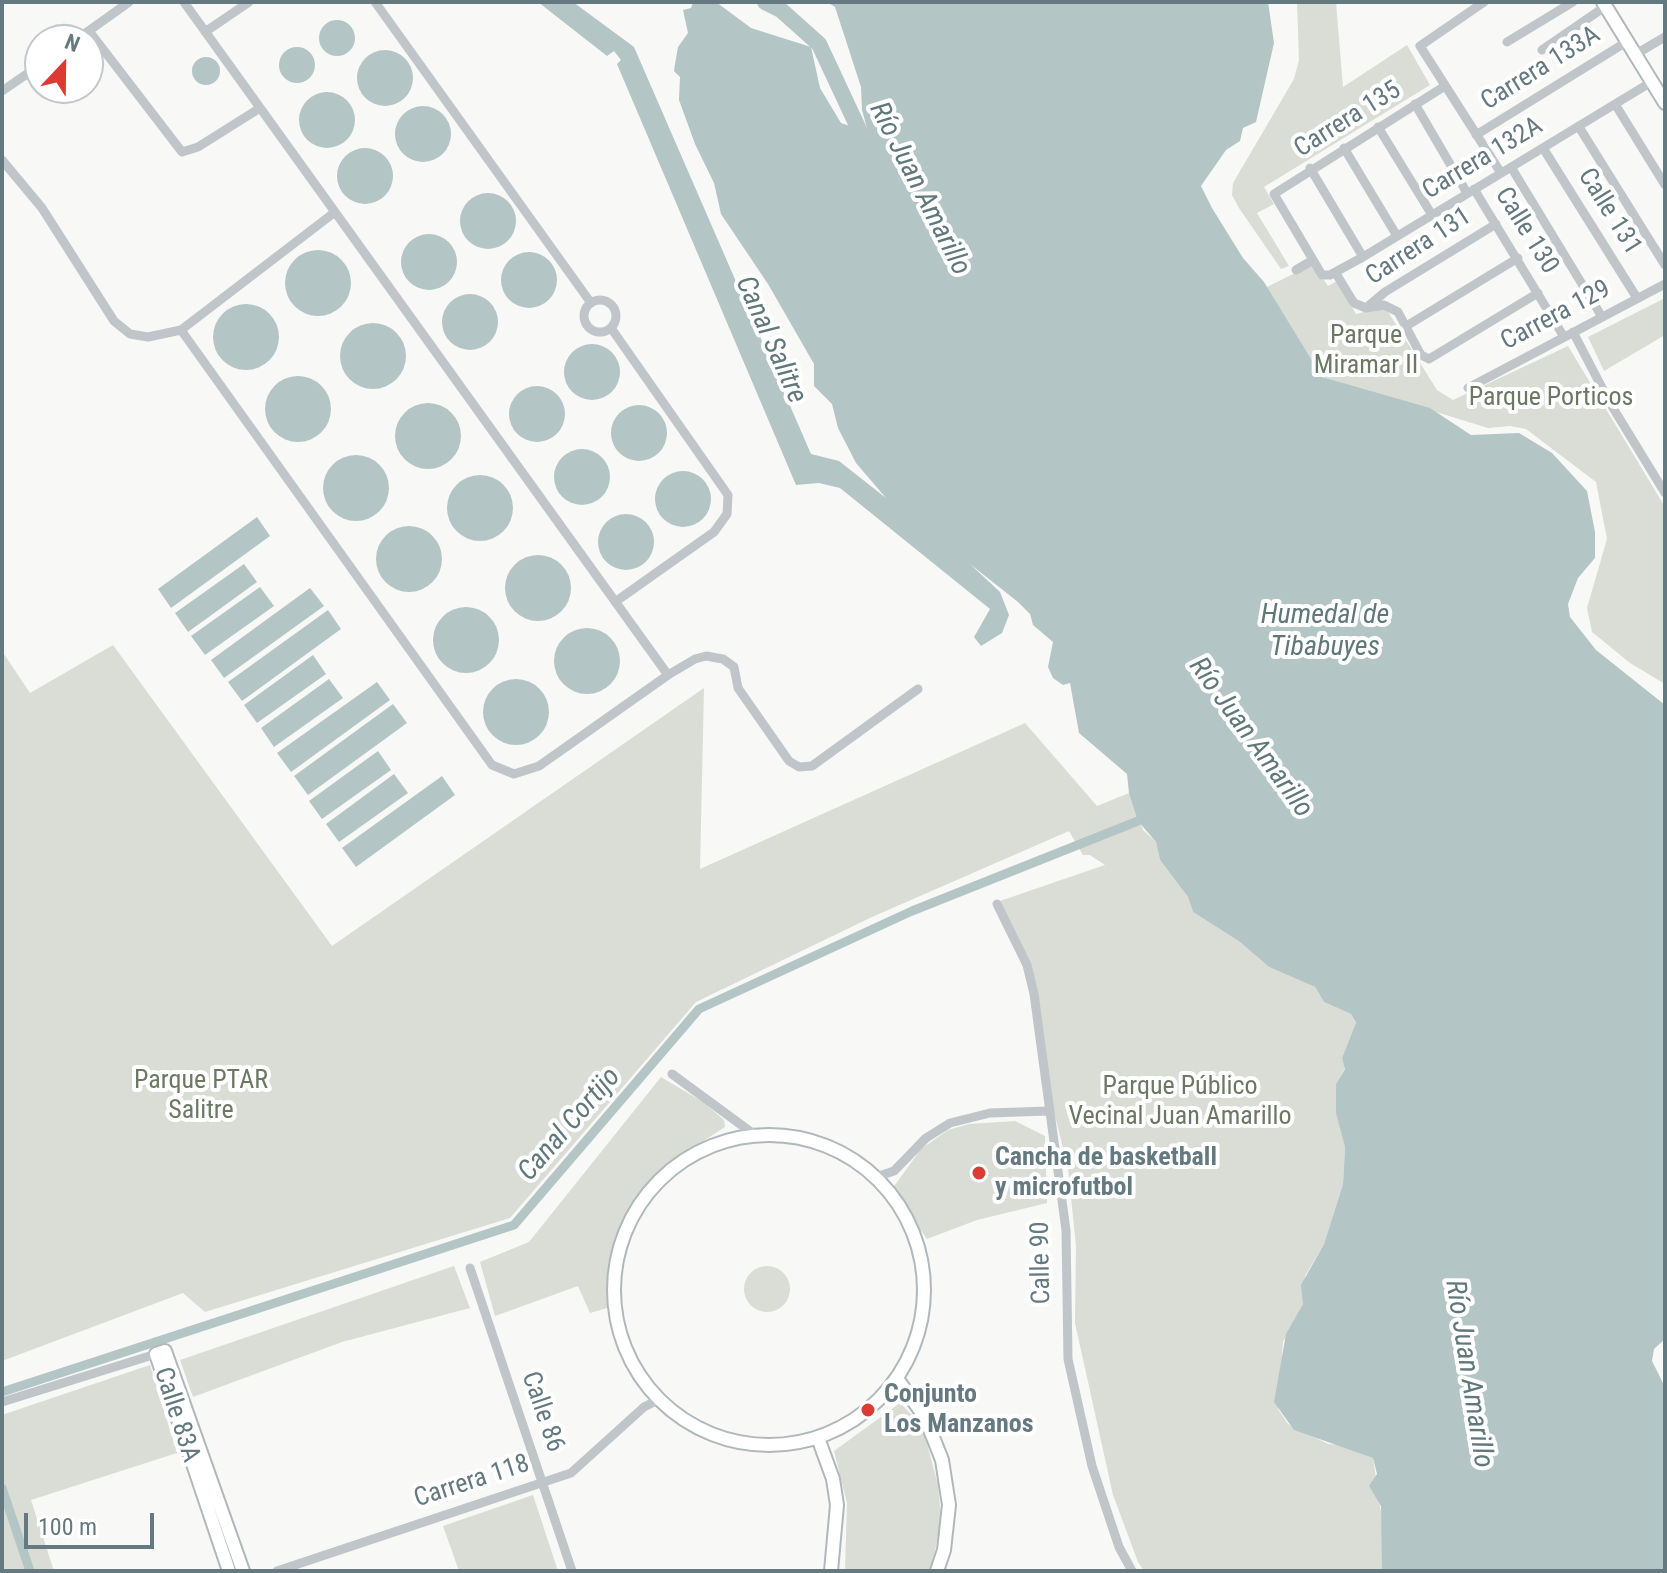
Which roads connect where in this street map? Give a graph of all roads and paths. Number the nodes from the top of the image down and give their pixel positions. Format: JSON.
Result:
{"nodes":[{"id":1,"x":129,"y":2,"type":"edge"},
{"id":2,"x":184,"y":2,"type":"edge"},
{"id":3,"x":249,"y":2,"type":"edge"},
{"id":4,"x":375,"y":2,"type":"edge"},
{"id":5,"x":1484,"y":2,"type":"edge"},
{"id":6,"x":1573,"y":2,"type":"edge"},
{"id":7,"x":1605,"y":4,"type":"edge"},
{"id":8,"x":99,"y":24,"type":"edge"},
{"id":9,"x":205,"y":32,"type":"junction"},
{"id":10,"x":1665,"y":37,"type":"edge"},
{"id":11,"x":1628,"y":41,"type":"junction"},
{"id":12,"x":1507,"y":42,"type":"dead end"},
{"id":13,"x":1542,"y":50,"type":"dead end"},
{"id":14,"x":104,"y":51,"type":"edge"},
{"id":15,"x":1636,"y":54,"type":"junction"},
{"id":16,"x":24,"y":76,"type":"edge"},
{"id":17,"x":1445,"y":86,"type":"junction"},
{"id":18,"x":2,"y":91,"type":"edge"},
{"id":19,"x":1660,"y":91,"type":"edge"},
{"id":20,"x":1415,"y":104,"type":"junction"},
{"id":21,"x":1615,"y":104,"type":"junction"},
{"id":22,"x":260,"y":108,"type":"junction"},
{"id":23,"x":1378,"y":127,"type":"junction"},
{"id":24,"x":1579,"y":127,"type":"junction"},
{"id":25,"x":1476,"y":135,"type":"junction"},
{"id":26,"x":1344,"y":148,"type":"junction"},
{"id":27,"x":1543,"y":148,"type":"junction"},
{"id":28,"x":2,"y":160,"type":"edge"},
{"id":29,"x":1511,"y":167,"type":"junction"},
{"id":30,"x":1310,"y":168,"type":"junction"},
{"id":31,"x":1501,"y":173,"type":"junction"},
{"id":32,"x":1665,"y":185,"type":"edge"},
{"id":33,"x":1471,"y":191,"type":"junction"},
{"id":34,"x":335,"y":212,"type":"junction"},
{"id":35,"x":1432,"y":215,"type":"junction"},
{"id":36,"x":1496,"y":224,"type":"junction"},
{"id":37,"x":1397,"y":236,"type":"junction"},
{"id":38,"x":1363,"y":257,"type":"junction"},
{"id":39,"x":1518,"y":258,"type":"junction"},
{"id":40,"x":1313,"y":260,"type":"junction"},
{"id":41,"x":1665,"y":265,"type":"edge"},
{"id":42,"x":1296,"y":270,"type":"dead end"},
{"id":43,"x":1335,"y":272,"type":"junction"},
{"id":44,"x":1665,"y":284,"type":"edge"},
{"id":45,"x":1538,"y":293,"type":"junction"},
{"id":46,"x":1637,"y":298,"type":"junction"},
{"id":47,"x":591,"y":303,"type":"junction"},
{"id":48,"x":1366,"y":308,"type":"junction"},
{"id":49,"x":1602,"y":317,"type":"junction"},
{"id":50,"x":1408,"y":325,"type":"junction"},
{"id":51,"x":611,"y":328,"type":"junction"},
{"id":52,"x":181,"y":330,"type":"junction"},
{"id":53,"x":1568,"y":334,"type":"junction"},
{"id":54,"x":1468,"y":388,"type":"dead end"},
{"id":55,"x":1665,"y":493,"type":"edge"},
{"id":56,"x":615,"y":602,"type":"junction"},
{"id":57,"x":668,"y":675,"type":"junction"},
{"id":58,"x":918,"y":689,"type":"dead end"},
{"id":59,"x":997,"y":904,"type":"dead end"},
{"id":60,"x":672,"y":1074,"type":"dead end"},
{"id":61,"x":1048,"y":1111,"type":"junction"},
{"id":62,"x":755,"y":1135,"type":"junction"},
{"id":63,"x":876,"y":1177,"type":"junction"},
{"id":64,"x":470,"y":1268,"type":"dead end"},
{"id":65,"x":156,"y":1354,"type":"junction"},
{"id":66,"x":898,"y":1380,"type":"junction"},
{"id":67,"x":658,"y":1400,"type":"junction"},
{"id":68,"x":2,"y":1402,"type":"edge"},
{"id":69,"x":818,"y":1438,"type":"junction"},
{"id":70,"x":543,"y":1482,"type":"junction"},
{"id":71,"x":229,"y":1571,"type":"edge"},
{"id":72,"x":243,"y":1571,"type":"edge"},
{"id":73,"x":277,"y":1571,"type":"edge"},
{"id":74,"x":572,"y":1571,"type":"edge"},
{"id":75,"x":831,"y":1571,"type":"edge"},
{"id":76,"x":937,"y":1571,"type":"edge"},
{"id":77,"x":1132,"y":1571,"type":"edge"}],
"edges":[{"from":1,"to":8,"type":"street"},
{"from":2,"to":9,"type":"street"},
{"from":3,"to":9,"type":"street"},
{"from":4,"to":47,"type":"street"},
{"from":5,"to":17,"type":"street"},
{"from":6,"to":12,"type":"street"},
{"from":7,"to":11,"type":"street"},
{"from":7,"to":13,"type":"street"},
{"from":9,"to":22,"type":"street"},
{"from":10,"to":15,"type":"street"},
{"from":11,"to":15,"type":"street"},
{"from":11,"to":25,"type":"street","name":"Carrera 133A"},
{"from":14,"to":22,"type":"street"},
{"from":15,"to":19,"type":"street"},
{"from":16,"to":18,"type":"street"},
{"from":17,"to":20,"type":"street","name":"Carrera 135"},
{"from":17,"to":25,"type":"street"},
{"from":19,"to":21,"type":"street","name":"Carrera 132A"},
{"from":20,"to":23,"type":"street","name":"Carrera 135"},
{"from":20,"to":33,"type":"street","name":"Calle 130"},
{"from":21,"to":24,"type":"street","name":"Carrera 132A"},
{"from":21,"to":32,"type":"street"},
{"from":22,"to":34,"type":"street"},
{"from":23,"to":26,"type":"street","name":"Carrera 135"},
{"from":23,"to":35,"type":"street"},
{"from":24,"to":27,"type":"street","name":"Carrera 132A"},
{"from":24,"to":41,"type":"street"},
{"from":25,"to":31,"type":"street"},
{"from":26,"to":30,"type":"street","name":"Carrera 135"},
{"from":26,"to":37,"type":"street"},
{"from":27,"to":29,"type":"street","name":"Carrera 132A"},
{"from":27,"to":46,"type":"street","name":"Calle 131"},
{"from":28,"to":52,"type":"street"},
{"from":29,"to":31,"type":"street","name":"Carrera 132A"},
{"from":29,"to":49,"type":"street"},
{"from":30,"to":38,"type":"street"},
{"from":30,"to":40,"type":"street","name":"Carrera 135"},
{"from":31,"to":33,"type":"street","name":"Carrera 132A"},
{"from":33,"to":35,"type":"street","name":"Carrera 132A"},
{"from":33,"to":36,"type":"street","name":"Calle 130"},
{"from":34,"to":52,"type":"street"},
{"from":34,"to":56,"type":"street"},
{"from":35,"to":37,"type":"street","name":"Carrera 132A"},
{"from":36,"to":39,"type":"street","name":"Calle 130"},
{"from":36,"to":48,"type":"street","name":"Carrera 131"},
{"from":37,"to":38,"type":"street","name":"Carrera 132A"},
{"from":38,"to":43,"type":"street","name":"Carrera 132A"},
{"from":39,"to":45,"type":"street","name":"Calle 130"},
{"from":39,"to":50,"type":"street"},
{"from":40,"to":42,"type":"street"},
{"from":40,"to":43,"type":"street"},
{"from":43,"to":48,"type":"street"},
{"from":44,"to":46,"type":"street","name":"Carrera 129"},
{"from":45,"to":50,"type":"street"},
{"from":45,"to":53,"type":"street","name":"Calle 130"},
{"from":46,"to":49,"type":"street","name":"Carrera 129"},
{"from":47,"to":51,"type":"street"},
{"from":47,"to":51,"type":"street"},
{"from":48,"to":50,"type":"street"},
{"from":49,"to":53,"type":"street","name":"Carrera 129"},
{"from":51,"to":56,"type":"street"},
{"from":52,"to":57,"type":"street"},
{"from":53,"to":54,"type":"street","name":"Carrera 129"},
{"from":53,"to":55,"type":"street","name":"Calle 130"},
{"from":56,"to":57,"type":"street"},
{"from":57,"to":58,"type":"street"},
{"from":59,"to":61,"type":"street","name":"Calle 90"},
{"from":60,"to":62,"type":"street"},
{"from":61,"to":63,"type":"street"},
{"from":61,"to":77,"type":"street","name":"Calle 90"},
{"from":62,"to":63,"type":"street"},
{"from":62,"to":67,"type":"street"},
{"from":63,"to":66,"type":"street"},
{"from":64,"to":70,"type":"street","name":"Calle 86"},
{"from":65,"to":68,"type":"street"},
{"from":65,"to":71,"type":"street","name":"Calle 83A"},
{"from":65,"to":72,"type":"street","name":"Calle 83A"},
{"from":66,"to":69,"type":"street"},
{"from":66,"to":76,"type":"street"},
{"from":67,"to":69,"type":"street"},
{"from":67,"to":70,"type":"street","name":"Carrera 118"},
{"from":69,"to":75,"type":"street"},
{"from":70,"to":73,"type":"street","name":"Carrera 118"},
{"from":70,"to":74,"type":"street","name":"Calle 86"}]}
